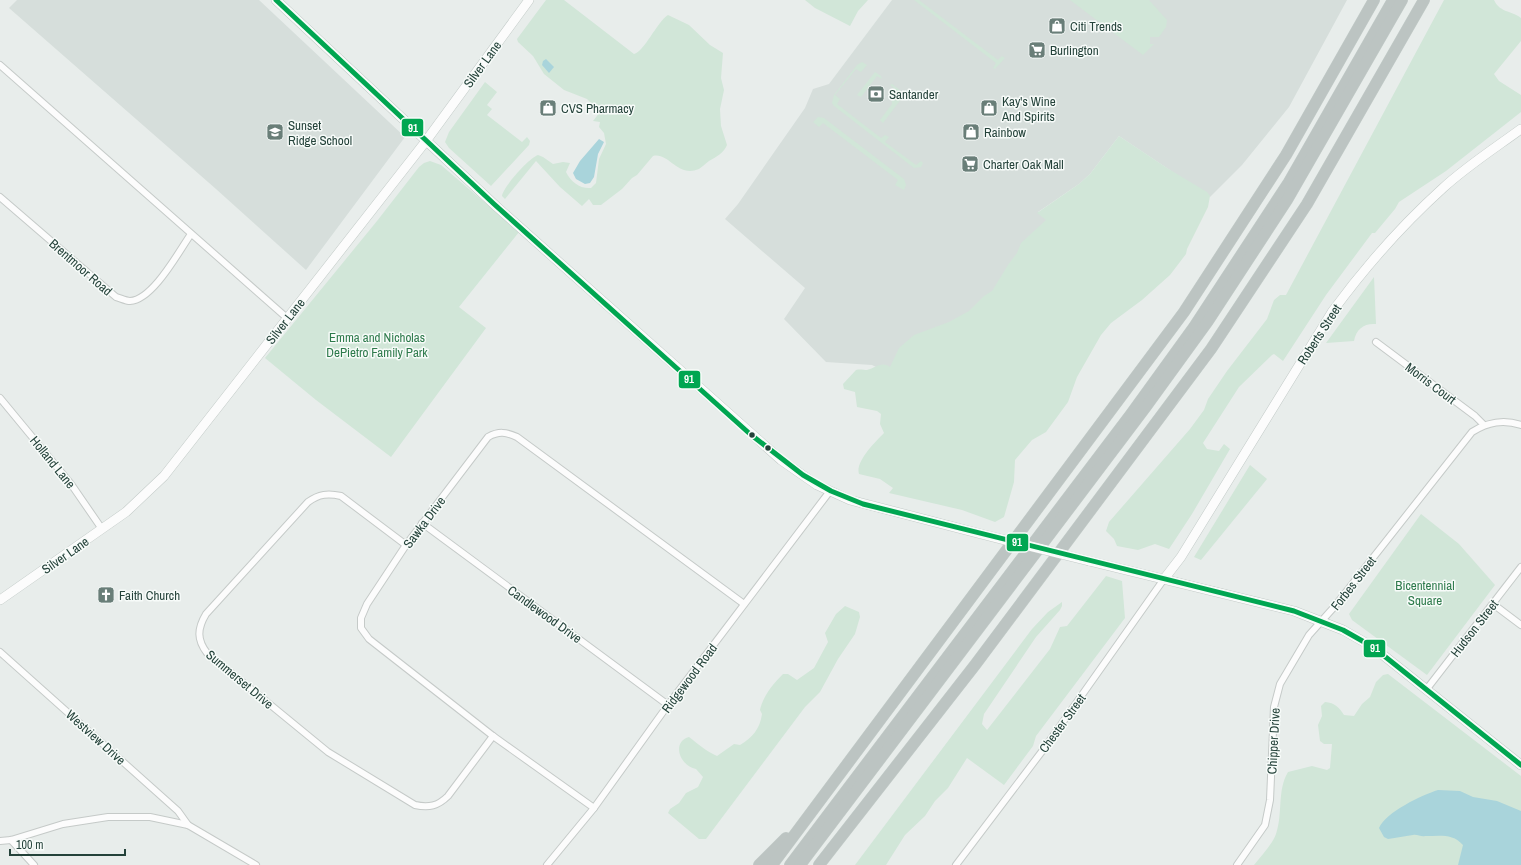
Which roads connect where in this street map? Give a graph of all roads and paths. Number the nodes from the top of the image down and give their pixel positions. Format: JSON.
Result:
{"nodes":[{"id":1,"x":276,"y":0,"type":"edge"},
{"id":2,"x":529,"y":0,"type":"edge"},
{"id":3,"x":1374,"y":0,"type":"edge"},
{"id":4,"x":1393,"y":0,"type":"edge"},
{"id":5,"x":1402,"y":0,"type":"edge"},
{"id":6,"x":1424,"y":0,"type":"edge"},
{"id":7,"x":0,"y":65,"type":"edge"},
{"id":8,"x":1521,"y":129,"type":"edge"},
{"id":9,"x":426,"y":141,"type":"junction"},
{"id":10,"x":0,"y":197,"type":"edge"},
{"id":11,"x":191,"y":234,"type":"junction"},
{"id":12,"x":286,"y":318,"type":"junction"},
{"id":13,"x":1376,"y":342,"type":"dead end"},
{"id":14,"x":0,"y":398,"type":"edge"},
{"id":15,"x":1521,"y":424,"type":"edge"},
{"id":16,"x":1484,"y":425,"type":"junction"},
{"id":17,"x":830,"y":491,"type":"junction"},
{"id":18,"x":422,"y":523,"type":"junction"},
{"id":19,"x":102,"y":529,"type":"junction"},
{"id":20,"x":406,"y":545,"type":"junction"},
{"id":21,"x":1521,"y":567,"type":"edge"},
{"id":22,"x":1164,"y":579,"type":"junction"},
{"id":23,"x":0,"y":600,"type":"edge"},
{"id":24,"x":744,"y":604,"type":"junction"},
{"id":25,"x":1493,"y":604,"type":"junction"},
{"id":26,"x":1322,"y":621,"type":"junction"},
{"id":27,"x":1521,"y":625,"type":"edge"},
{"id":28,"x":0,"y":652,"type":"edge"},
{"id":29,"x":1426,"y":690,"type":"junction"},
{"id":30,"x":668,"y":705,"type":"junction"},
{"id":31,"x":493,"y":736,"type":"junction"},
{"id":32,"x":1521,"y":765,"type":"edge"},
{"id":33,"x":594,"y":808,"type":"junction"},
{"id":34,"x":802,"y":824,"type":"junction"},
{"id":35,"x":188,"y":825,"type":"junction"},
{"id":36,"x":11,"y":840,"type":"junction"},
{"id":37,"x":0,"y":841,"type":"edge"},
{"id":38,"x":34,"y":865,"type":"edge"},
{"id":39,"x":256,"y":865,"type":"edge"},
{"id":40,"x":547,"y":865,"type":"edge"},
{"id":41,"x":759,"y":865,"type":"edge"},
{"id":42,"x":772,"y":865,"type":"edge"},
{"id":43,"x":790,"y":865,"type":"edge"},
{"id":44,"x":800,"y":865,"type":"edge"},
{"id":45,"x":819,"y":865,"type":"edge"},
{"id":46,"x":956,"y":865,"type":"edge"},
{"id":47,"x":1237,"y":865,"type":"edge"}],
"edges":[{"from":1,"to":9,"type":"main road","name":"Forbes Street"},
{"from":2,"to":9,"type":"main road","name":"Silver Lane"},
{"from":3,"to":34,"type":"highway"},
{"from":4,"to":43,"type":"highway"},
{"from":5,"to":44,"type":"highway"},
{"from":6,"to":45,"type":"highway"},
{"from":7,"to":11,"type":"street"},
{"from":8,"to":22,"type":"main road","name":"Roberts Street"},
{"from":9,"to":12,"type":"main road","name":"Silver Lane"},
{"from":9,"to":17,"type":"main road","name":"Forbes Street"},
{"from":10,"to":11,"type":"street","name":"Brentmoor Road"},
{"from":11,"to":12,"type":"street"},
{"from":12,"to":19,"type":"main road","name":"Silver Lane"},
{"from":13,"to":16,"type":"street","name":"Morris Court"},
{"from":14,"to":19,"type":"street","name":"Holland Lane"},
{"from":15,"to":16,"type":"street","name":"Forbes Street"},
{"from":16,"to":26,"type":"street","name":"Forbes Street"},
{"from":17,"to":22,"type":"main road","name":"Forbes Street","bridge":true},
{"from":17,"to":24,"type":"street","name":"Ridgewood Road"},
{"from":18,"to":20,"type":"street","name":"Sawka Drive"},
{"from":18,"to":24,"type":"street","name":"Sawka Drive"},
{"from":18,"to":30,"type":"street","name":"Candlewood Drive"},
{"from":19,"to":23,"type":"main road","name":"Silver Lane"},
{"from":20,"to":31,"type":"street","name":"Sawka Drive"},
{"from":20,"to":31,"type":"street","name":"Summerset Drive"},
{"from":21,"to":25,"type":"street","name":"Hudson Street"},
{"from":22,"to":26,"type":"main road","name":"Forbes Street"},
{"from":22,"to":46,"type":"street","name":"Chester Street"},
{"from":24,"to":30,"type":"street","name":"Ridgewood Road"},
{"from":25,"to":27,"type":"street"},
{"from":25,"to":29,"type":"street","name":"Hudson Street"},
{"from":26,"to":29,"type":"main road"},
{"from":26,"to":47,"type":"street","name":"Chipper Drive"},
{"from":28,"to":35,"type":"street","name":"Westview Drive"},
{"from":29,"to":32,"type":"main road"},
{"from":30,"to":33,"type":"street","name":"Ridgewood Road"},
{"from":31,"to":33,"type":"street","name":"Sawka Drive"},
{"from":33,"to":40,"type":"street","name":"Ridgewood Road"},
{"from":34,"to":41,"type":"highway"},
{"from":34,"to":42,"type":"highway"},
{"from":35,"to":36,"type":"street"},
{"from":35,"to":39,"type":"street"},
{"from":36,"to":37,"type":"street"},
{"from":36,"to":38,"type":"street"}]}
